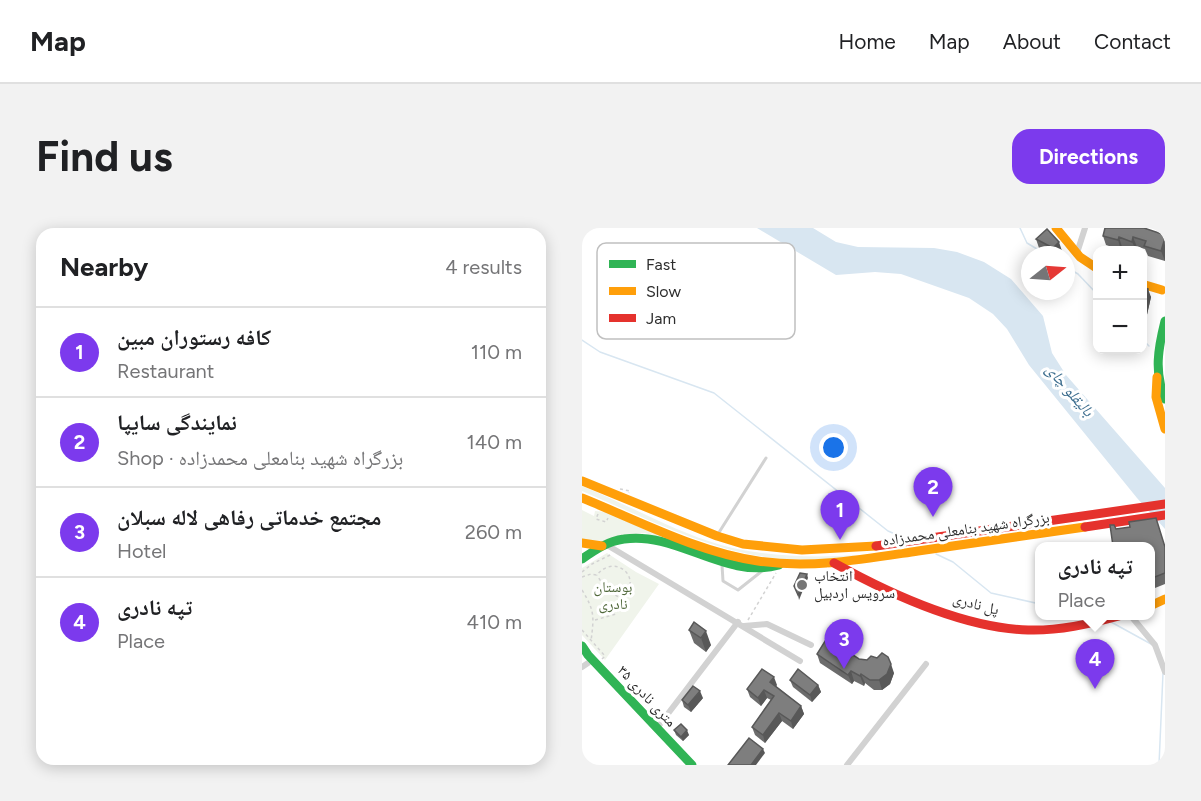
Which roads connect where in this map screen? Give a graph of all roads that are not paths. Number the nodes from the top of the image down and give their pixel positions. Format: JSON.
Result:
{"nodes":[{"id":1,"x":1056,"y":228,"type":"edge"},
{"id":2,"x":1085,"y":228,"type":"edge"},
{"id":3,"x":1077,"y":253,"type":"junction"},
{"id":4,"x":1093,"y":267,"type":"edge"},
{"id":5,"x":1147,"y":286,"type":"edge"},
{"id":6,"x":1164,"y":292,"type":"edge"},
{"id":7,"x":1165,"y":321,"type":"edge"},
{"id":8,"x":1162,"y":352,"type":"edge"},
{"id":9,"x":1157,"y":377,"type":"junction"},
{"id":10,"x":1165,"y":399,"type":"edge"},
{"id":11,"x":1165,"y":429,"type":"edge"},
{"id":12,"x":766,"y":458,"type":"dead end"},
{"id":13,"x":582,"y":481,"type":"edge"},
{"id":14,"x":582,"y":498,"type":"edge"},
{"id":15,"x":1165,"y":504,"type":"edge"},
{"id":16,"x":1165,"y":515,"type":"edge"},
{"id":17,"x":717,"y":536,"type":"junction"},
{"id":18,"x":582,"y":543,"type":"edge"},
{"id":19,"x":605,"y":545,"type":"junction"},
{"id":20,"x":582,"y":559,"type":"edge"},
{"id":21,"x":722,"y":563,"type":"junction"},
{"id":22,"x":834,"y":563,"type":"junction"},
{"id":23,"x":775,"y":566,"type":"junction"},
{"id":24,"x":1104,"y":620,"type":"edge"},
{"id":25,"x":1135,"y":620,"type":"edge"},
{"id":26,"x":738,"y":622,"type":"junction"},
{"id":27,"x":744,"y":626,"type":"junction"},
{"id":28,"x":811,"y":645,"type":"dead end"},
{"id":29,"x":582,"y":646,"type":"edge"},
{"id":30,"x":800,"y":661,"type":"dead end"},
{"id":31,"x":587,"y":663,"type":"edge"},
{"id":32,"x":926,"y":664,"type":"dead end"},
{"id":33,"x":1165,"y":672,"type":"edge"},
{"id":34,"x":657,"y":728,"type":"junction"},
{"id":35,"x":582,"y":760,"type":"edge"},
{"id":36,"x":586,"y":765,"type":"edge"},
{"id":37,"x":683,"y":765,"type":"edge"},
{"id":38,"x":692,"y":765,"type":"edge"},
{"id":39,"x":847,"y":765,"type":"edge"}],
"edges":[{"from":1,"to":3,"type":"main road"},
{"from":2,"to":3,"type":"street"},
{"from":3,"to":4,"type":"main road"},
{"from":5,"to":6,"type":"main road"},
{"from":7,"to":8,"type":"main road"},
{"from":8,"to":9,"type":"main road"},
{"from":9,"to":10,"type":"main road"},
{"from":9,"to":11,"type":"main road"},
{"from":12,"to":17,"type":"lane"},
{"from":13,"to":17,"type":"main road","name":"بزرگراه شهید بنامعلی محمدزاده"},
{"from":14,"to":23,"type":"main road","name":"بزرگراه شهید بنامعلی محمدزاده"},
{"from":15,"to":17,"type":"main road","name":"بزرگراه شهید بنامعلی محمدزاده"},
{"from":16,"to":22,"type":"main road","name":"بزرگراه شهید بنامعلی محمدزاده"},
{"from":18,"to":19,"type":"main road"},
{"from":19,"to":20,"type":"main road"},
{"from":19,"to":21,"type":"main road"},
{"from":19,"to":26,"type":"street"},
{"from":21,"to":23,"type":"main road"},
{"from":21,"to":23,"type":"lane"},
{"from":22,"to":23,"type":"main road","name":"بزرگراه شهید بنامعلی محمدزاده"},
{"from":22,"to":24,"type":"main road","name":"پل نادری"},
{"from":25,"to":33,"type":"street"},
{"from":26,"to":27,"type":"street"},
{"from":26,"to":34,"type":"street"},
{"from":27,"to":28,"type":"street"},
{"from":27,"to":30,"type":"street"},
{"from":29,"to":31,"type":"main road","name":"۳۵ متری نادری"},
{"from":31,"to":34,"type":"main road","name":"۳۵ متری نادری"},
{"from":31,"to":37,"type":"main road","name":"۳۵ متری نادری"},
{"from":32,"to":39,"type":"street"},
{"from":34,"to":38,"type":"main road","name":"۳۵ متری نادری"},
{"from":35,"to":36,"type":"street"}]}
